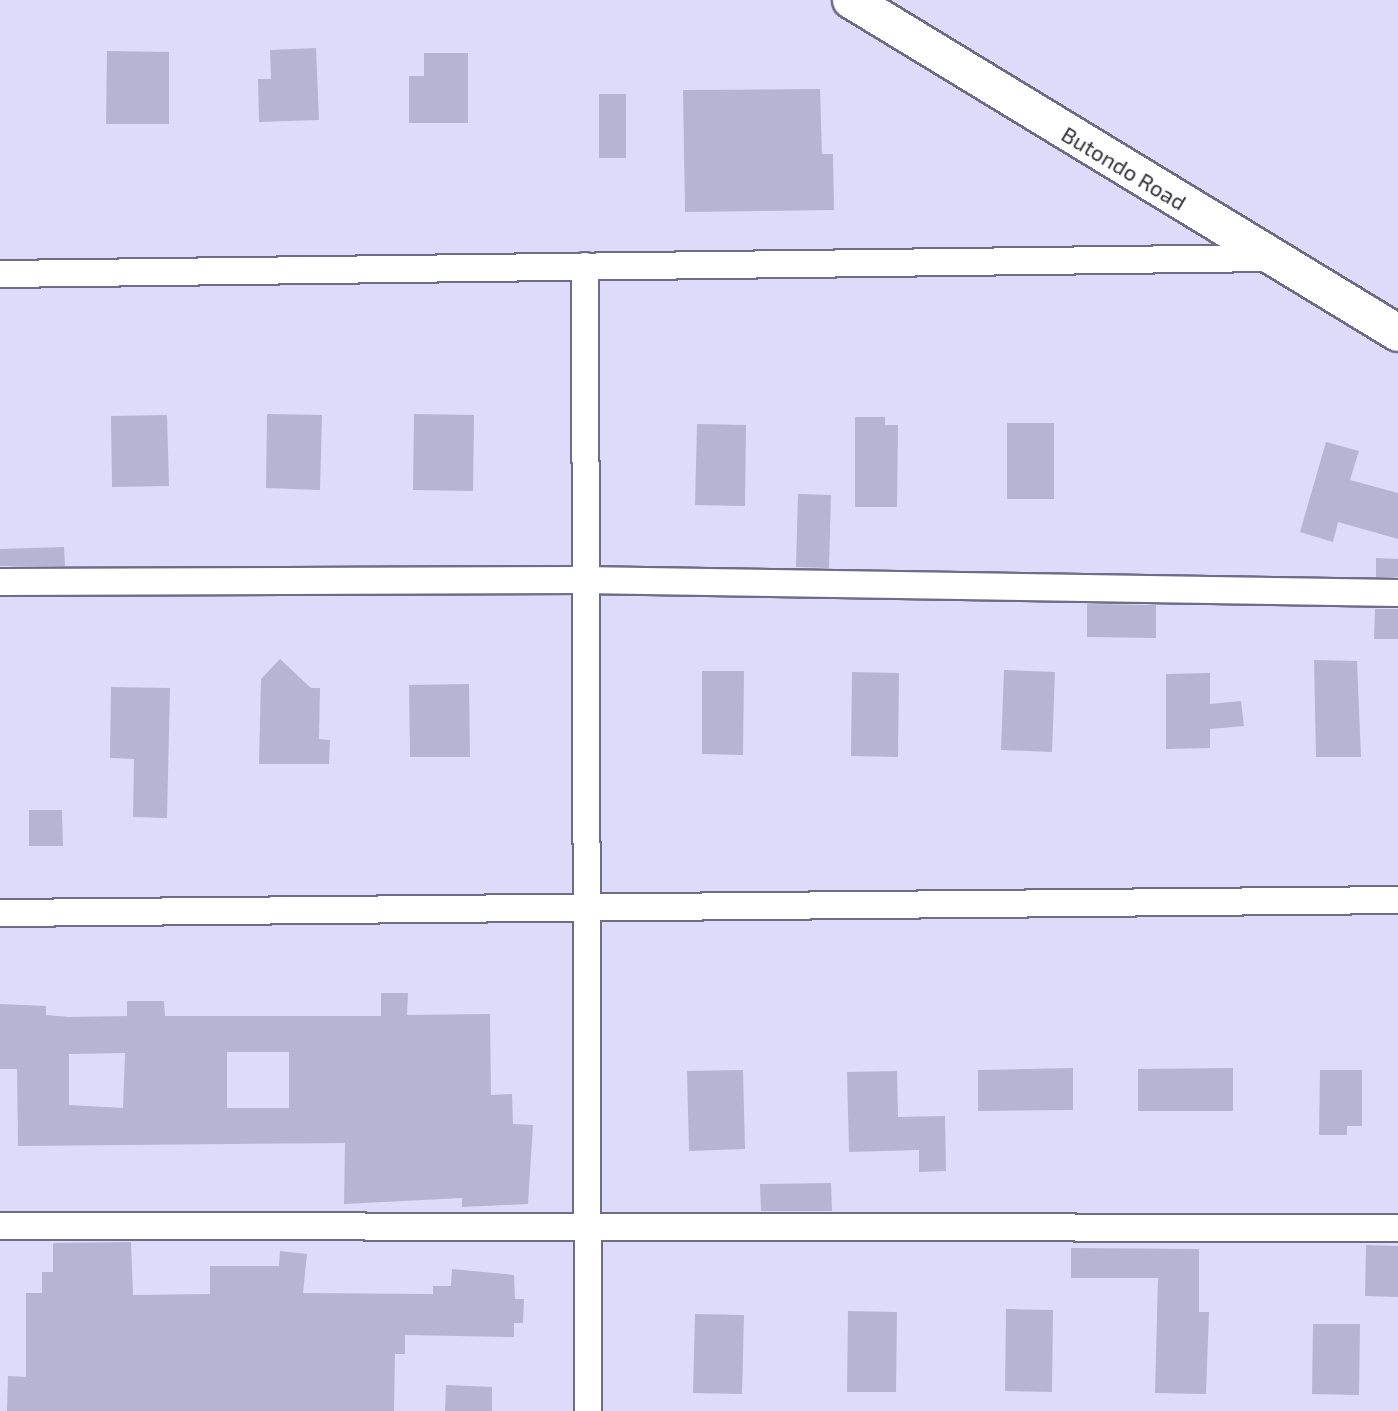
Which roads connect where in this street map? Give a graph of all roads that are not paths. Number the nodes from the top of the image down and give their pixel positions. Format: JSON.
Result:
{"nodes":[{"id":1,"x":851,"y":0,"type":"edge"},
{"id":2,"x":1274,"y":258,"type":"junction"},
{"id":3,"x":585,"y":266,"type":"junction"},
{"id":4,"x":0,"y":274,"type":"edge"},
{"id":5,"x":1397,"y":330,"type":"edge"},
{"id":6,"x":582,"y":580,"type":"junction"},
{"id":7,"x":0,"y":582,"type":"edge"},
{"id":8,"x":1398,"y":593,"type":"edge"},
{"id":9,"x":1398,"y":900,"type":"edge"},
{"id":10,"x":584,"y":910,"type":"junction"},
{"id":11,"x":0,"y":913,"type":"edge"},
{"id":12,"x":0,"y":1226,"type":"edge"},
{"id":13,"x":1398,"y":1228,"type":"edge"},
{"id":14,"x":587,"y":1229,"type":"junction"},
{"id":15,"x":588,"y":1411,"type":"edge"}],
"edges":[{"from":1,"to":2,"type":"street","name":"Butondo Road"},
{"from":2,"to":3,"type":"street"},
{"from":2,"to":5,"type":"street","name":"Butondo Road"},
{"from":3,"to":4,"type":"street"},
{"from":3,"to":6,"type":"street"},
{"from":6,"to":7,"type":"street"},
{"from":6,"to":8,"type":"street"},
{"from":6,"to":10,"type":"street"},
{"from":9,"to":10,"type":"street"},
{"from":10,"to":11,"type":"street"},
{"from":10,"to":14,"type":"street"},
{"from":12,"to":14,"type":"street"},
{"from":13,"to":14,"type":"street"},
{"from":14,"to":15,"type":"street"}]}
